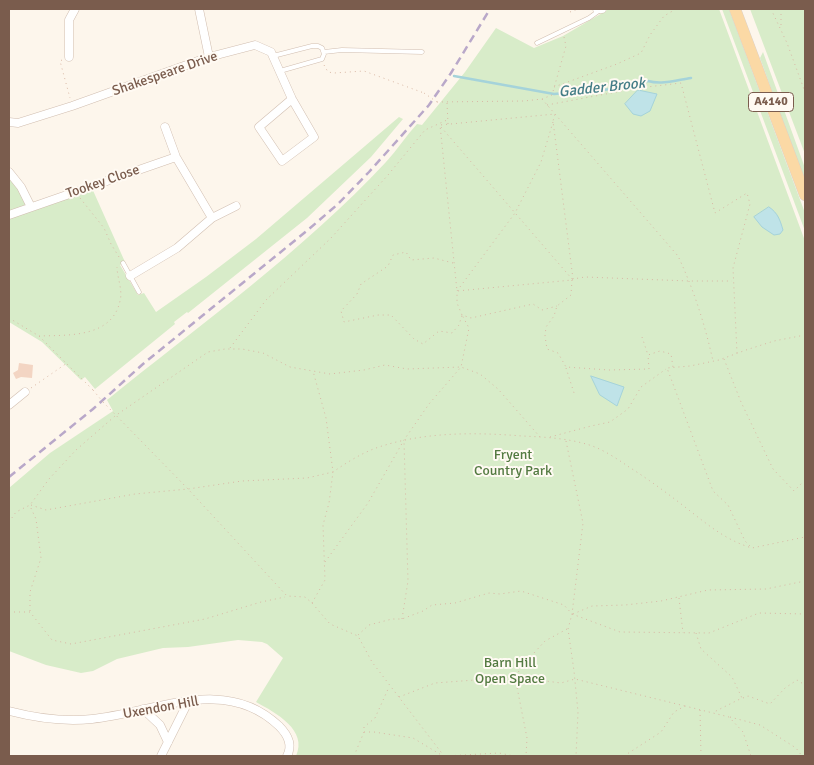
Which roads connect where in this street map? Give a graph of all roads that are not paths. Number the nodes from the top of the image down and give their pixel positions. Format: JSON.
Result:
{"nodes":[{"id":1,"x":75,"y":9,"type":"edge"},
{"id":2,"x":199,"y":9,"type":"edge"},
{"id":3,"x":597,"y":9,"type":"edge"},
{"id":4,"x":602,"y":9,"type":"edge"},
{"id":5,"x":735,"y":9,"type":"edge"},
{"id":6,"x":537,"y":44,"type":"dead end"},
{"id":7,"x":324,"y":52,"type":"junction"},
{"id":8,"x":422,"y":52,"type":"dead end"},
{"id":9,"x":273,"y":56,"type":"junction"},
{"id":10,"x":69,"y":57,"type":"road end"},
{"id":11,"x":209,"y":57,"type":"junction"},
{"id":12,"x":280,"y":71,"type":"junction"},
{"id":13,"x":292,"y":99,"type":"junction"},
{"id":14,"x":9,"y":122,"type":"edge"},
{"id":15,"x":165,"y":128,"type":"dead end"},
{"id":16,"x":176,"y":157,"type":"junction"},
{"id":17,"x":9,"y":172,"type":"edge"},
{"id":18,"x":805,"y":195,"type":"edge"},
{"id":19,"x":236,"y":206,"type":"dead end"},
{"id":20,"x":31,"y":207,"type":"junction"},
{"id":21,"x":9,"y":215,"type":"edge"},
{"id":22,"x":212,"y":218,"type":"junction"},
{"id":23,"x":123,"y":263,"type":"road end"},
{"id":24,"x":130,"y":276,"type":"junction"},
{"id":25,"x":139,"y":292,"type":"dead end"},
{"id":26,"x":26,"y":392,"type":"road end"},
{"id":27,"x":9,"y":405,"type":"edge"},
{"id":28,"x":185,"y":701,"type":"junction"},
{"id":29,"x":143,"y":709,"type":"junction"},
{"id":30,"x":9,"y":710,"type":"edge"},
{"id":31,"x":168,"y":742,"type":"junction"},
{"id":32,"x":289,"y":753,"type":"edge"},
{"id":33,"x":161,"y":756,"type":"edge"}],
"edges":[{"from":1,"to":10,"type":"street"},
{"from":2,"to":11,"type":"street"},
{"from":3,"to":4,"type":"street"},
{"from":4,"to":6,"type":"lane"},
{"from":5,"to":18,"type":"main road","number":"A4140"},
{"from":7,"to":8,"type":"lane"},
{"from":7,"to":9,"type":"lane"},
{"from":7,"to":12,"type":"lane"},
{"from":9,"to":11,"type":"street","name":"Shakespeare Drive"},
{"from":9,"to":12,"type":"street"},
{"from":11,"to":14,"type":"street","name":"Shakespeare Drive"},
{"from":12,"to":13,"type":"street"},
{"from":13,"to":13,"type":"street"},
{"from":15,"to":16,"type":"street"},
{"from":16,"to":20,"type":"street","name":"Tookey Close"},
{"from":16,"to":22,"type":"street"},
{"from":17,"to":20,"type":"street"},
{"from":19,"to":22,"type":"street"},
{"from":20,"to":21,"type":"street","name":"Tookey Close"},
{"from":22,"to":24,"type":"street"},
{"from":23,"to":24,"type":"lane"},
{"from":24,"to":25,"type":"lane"},
{"from":26,"to":27,"type":"street"},
{"from":28,"to":29,"type":"street","name":"Uxendon Hill"},
{"from":28,"to":31,"type":"street"},
{"from":28,"to":32,"type":"street","name":"Uxendon Hill"},
{"from":29,"to":30,"type":"street","name":"Uxendon Hill"},
{"from":29,"to":31,"type":"street"},
{"from":31,"to":33,"type":"street"}]}
